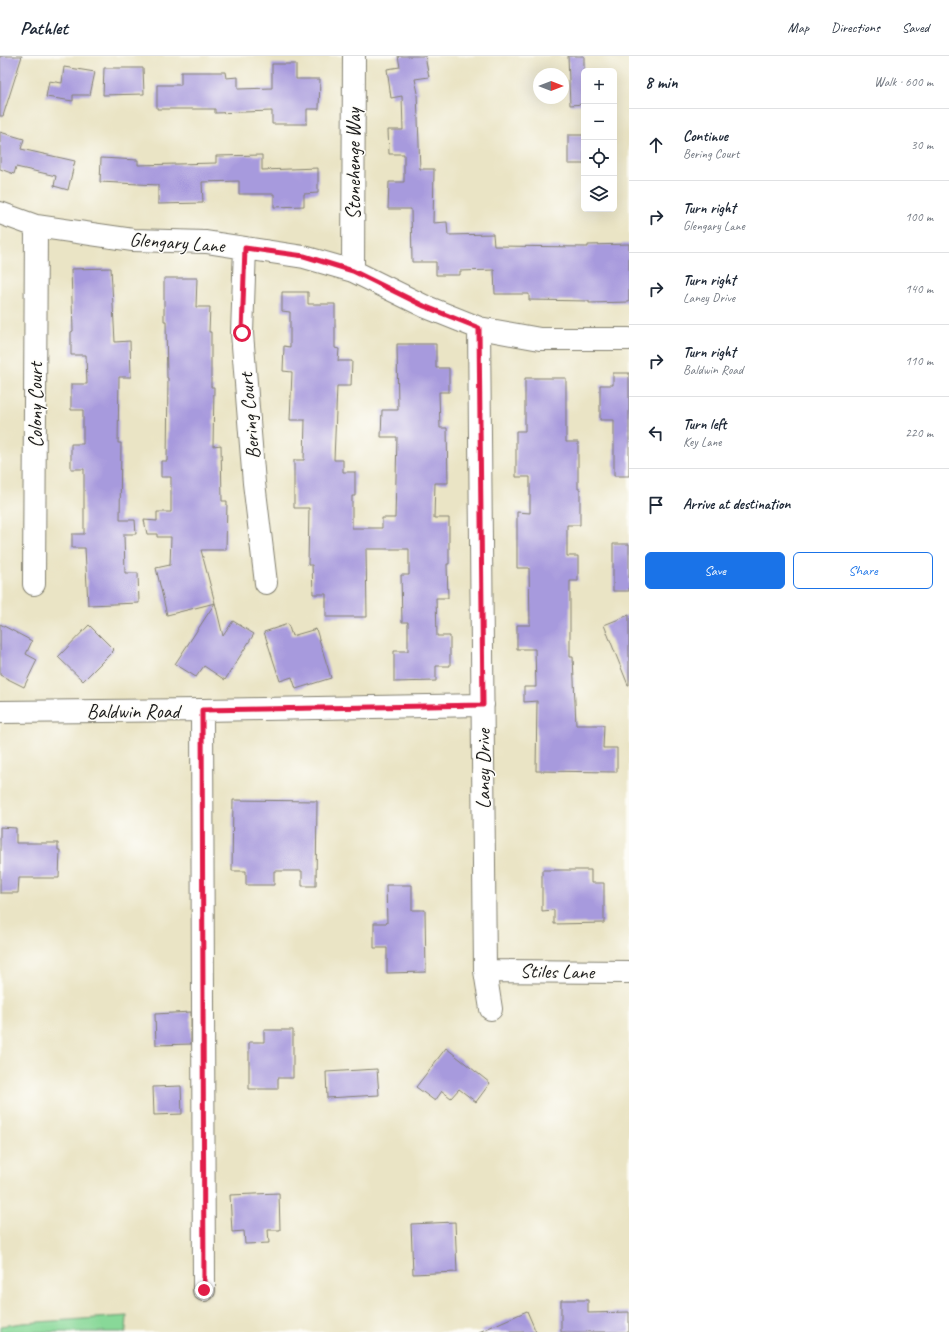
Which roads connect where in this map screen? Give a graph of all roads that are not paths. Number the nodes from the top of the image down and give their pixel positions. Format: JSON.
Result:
{"nodes":[{"id":1,"x":354,"y":56,"type":"edge"},
{"id":2,"x":0,"y":213,"type":"edge"},
{"id":3,"x":36,"y":226,"type":"junction"},
{"id":4,"x":245,"y":248,"type":"junction"},
{"id":5,"x":353,"y":271,"type":"junction"},
{"id":6,"x":479,"y":328,"type":"junction"},
{"id":7,"x":629,"y":339,"type":"edge"},
{"id":8,"x":266,"y":583,"type":"dead end"},
{"id":9,"x":34,"y":584,"type":"dead end"},
{"id":10,"x":483,"y":705,"type":"junction"},
{"id":11,"x":202,"y":710,"type":"junction"},
{"id":12,"x":0,"y":712,"type":"edge"},
{"id":13,"x":485,"y":971,"type":"junction"},
{"id":14,"x":629,"y":972,"type":"edge"},
{"id":15,"x":491,"y":1009,"type":"dead end"},
{"id":16,"x":204,"y":1290,"type":"dead end"}],
"edges":[{"from":1,"to":5,"type":"street","name":"Stonehenge Way"},
{"from":2,"to":3,"type":"street","name":"Glengary Lane"},
{"from":3,"to":4,"type":"street","name":"Glengary Lane"},
{"from":3,"to":9,"type":"street","name":"Colony Court"},
{"from":4,"to":5,"type":"street","name":"Glengary Lane"},
{"from":4,"to":8,"type":"street","name":"Bering Court"},
{"from":5,"to":6,"type":"street","name":"Glengary Lane"},
{"from":6,"to":7,"type":"street","name":"Glengary Lane"},
{"from":6,"to":10,"type":"street","name":"Laney Drive"},
{"from":10,"to":11,"type":"street","name":"Baldwin Road"},
{"from":10,"to":13,"type":"street","name":"Laney Drive"},
{"from":11,"to":12,"type":"street","name":"Baldwin Road"},
{"from":11,"to":16,"type":"street"},
{"from":13,"to":14,"type":"street","name":"Stiles Lane"},
{"from":13,"to":15,"type":"street","name":"Laney Drive"}]}
